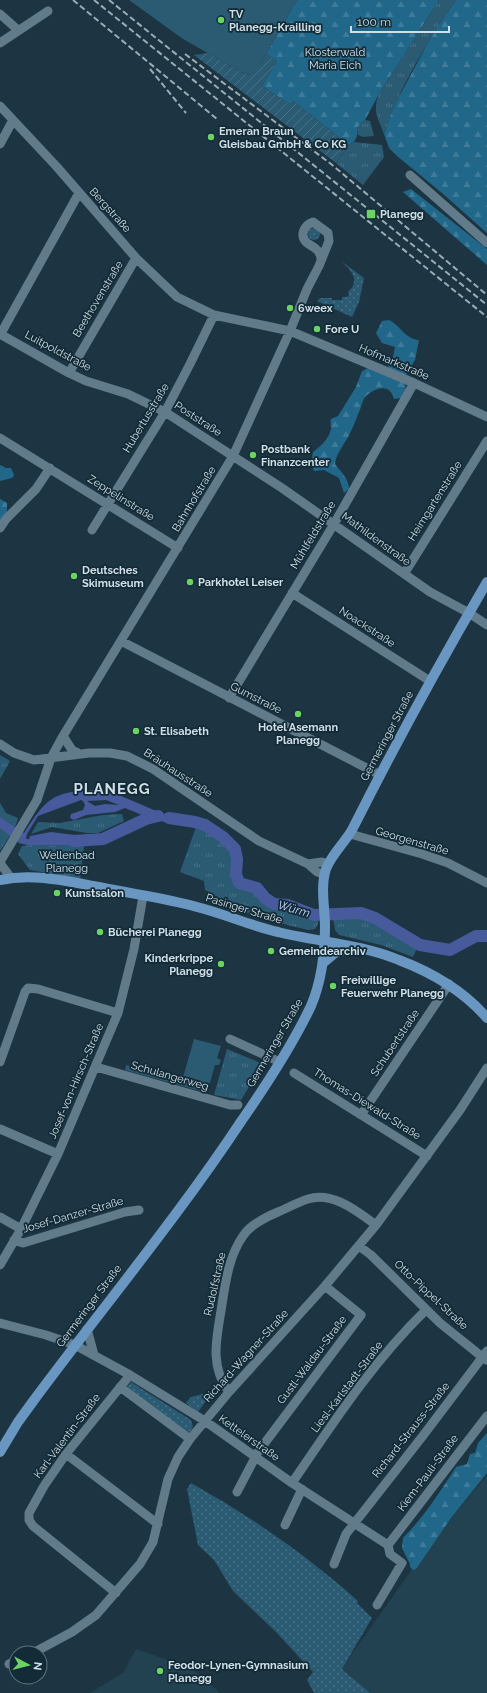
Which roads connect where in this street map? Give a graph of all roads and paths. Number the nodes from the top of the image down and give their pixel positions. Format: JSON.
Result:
{"nodes":[{"id":1,"x":48,"y":11,"type":"dead end"},
{"id":2,"x":0,"y":14,"type":"edge"},
{"id":3,"x":18,"y":30,"type":"junction"},
{"id":4,"x":0,"y":43,"type":"edge"},
{"id":5,"x":0,"y":106,"type":"edge"},
{"id":6,"x":13,"y":120,"type":"junction"},
{"id":7,"x":0,"y":144,"type":"edge"},
{"id":8,"x":410,"y":175,"type":"dead end"},
{"id":9,"x":79,"y":193,"type":"junction"},
{"id":10,"x":487,"y":242,"type":"edge"},
{"id":11,"x":136,"y":258,"type":"junction"},
{"id":12,"x":321,"y":260,"type":"junction"},
{"id":13,"x":214,"y":315,"type":"junction"},
{"id":14,"x":290,"y":331,"type":"junction"},
{"id":15,"x":0,"y":334,"type":"edge"},
{"id":16,"x":69,"y":373,"type":"junction"},
{"id":17,"x":414,"y":383,"type":"junction"},
{"id":18,"x":128,"y":394,"type":"joint"},
{"id":19,"x":165,"y":412,"type":"junction"},
{"id":20,"x":487,"y":417,"type":"edge"},
{"id":21,"x":0,"y":438,"type":"edge"},
{"id":22,"x":487,"y":441,"type":"edge"},
{"id":23,"x":234,"y":456,"type":"junction"},
{"id":24,"x":50,"y":468,"type":"junction"},
{"id":25,"x":108,"y":504,"type":"junction"},
{"id":26,"x":334,"y":524,"type":"junction"},
{"id":27,"x":0,"y":528,"type":"edge"},
{"id":28,"x":92,"y":530,"type":"dead end"},
{"id":29,"x":178,"y":548,"type":"junction"},
{"id":30,"x":404,"y":574,"type":"junction"},
{"id":31,"x":487,"y":582,"type":"edge"},
{"id":32,"x":292,"y":593,"type":"junction"},
{"id":33,"x":469,"y":613,"type":"junction"},
{"id":34,"x":487,"y":625,"type":"edge"},
{"id":35,"x":121,"y":641,"type":"junction"},
{"id":36,"x":430,"y":681,"type":"junction"},
{"id":37,"x":229,"y":698,"type":"junction"},
{"id":38,"x":63,"y":736,"type":"junction"},
{"id":39,"x":0,"y":744,"type":"edge"},
{"id":40,"x":78,"y":753,"type":"junction"},
{"id":41,"x":51,"y":758,"type":"junction"},
{"id":42,"x":380,"y":775,"type":"junction"},
{"id":43,"x":350,"y":834,"type":"junction"},
{"id":44,"x":0,"y":862,"type":"edge"},
{"id":45,"x":308,"y":864,"type":"junction"},
{"id":46,"x":328,"y":864,"type":"junction"},
{"id":47,"x":324,"y":874,"type":"junction"},
{"id":48,"x":11,"y":878,"type":"junction"},
{"id":49,"x":0,"y":880,"type":"edge"},
{"id":50,"x":487,"y":883,"type":"edge"},
{"id":51,"x":143,"y":896,"type":"junction"},
{"id":52,"x":324,"y":942,"type":"junction"},
{"id":53,"x":352,"y":947,"type":"junction"},
{"id":54,"x":323,"y":963,"type":"junction"},
{"id":55,"x":449,"y":984,"type":"junction"},
{"id":56,"x":118,"y":1013,"type":"junction"},
{"id":57,"x":487,"y":1018,"type":"edge"},
{"id":58,"x":230,"y":1039,"type":"dead end"},
{"id":59,"x":0,"y":1062,"type":"edge"},
{"id":60,"x":280,"y":1062,"type":"junction"},
{"id":61,"x":96,"y":1067,"type":"junction"},
{"id":62,"x":487,"y":1068,"type":"edge"},
{"id":63,"x":294,"y":1073,"type":"dead end"},
{"id":64,"x":238,"y":1105,"type":"dead end"},
{"id":65,"x":361,"y":1115,"type":"junction"},
{"id":66,"x":0,"y":1129,"type":"edge"},
{"id":67,"x":58,"y":1154,"type":"junction"},
{"id":68,"x":428,"y":1156,"type":"junction"},
{"id":69,"x":139,"y":1210,"type":"dead end"},
{"id":70,"x":0,"y":1218,"type":"edge"},
{"id":71,"x":376,"y":1226,"type":"junction"},
{"id":72,"x":20,"y":1229,"type":"junction"},
{"id":73,"x":14,"y":1240,"type":"junction"},
{"id":74,"x":359,"y":1246,"type":"junction"},
{"id":75,"x":0,"y":1266,"type":"edge"},
{"id":76,"x":325,"y":1286,"type":"junction"},
{"id":77,"x":426,"y":1310,"type":"junction"},
{"id":78,"x":0,"y":1323,"type":"edge"},
{"id":79,"x":86,"y":1329,"type":"junction"},
{"id":80,"x":75,"y":1345,"type":"junction"},
{"id":81,"x":94,"y":1355,"type":"junction"},
{"id":82,"x":486,"y":1356,"type":"edge"},
{"id":83,"x":130,"y":1375,"type":"junction"},
{"id":84,"x":120,"y":1387,"type":"junction"},
{"id":85,"x":229,"y":1392,"type":"junction"},
{"id":86,"x":487,"y":1416,"type":"edge"},
{"id":87,"x":205,"y":1421,"type":"junction"},
{"id":88,"x":190,"y":1439,"type":"junction"},
{"id":89,"x":0,"y":1452,"type":"edge"},
{"id":90,"x":66,"y":1454,"type":"junction"},
{"id":91,"x":255,"y":1456,"type":"junction"},
{"id":92,"x":292,"y":1482,"type":"junction"},
{"id":93,"x":302,"y":1489,"type":"junction"},
{"id":94,"x":237,"y":1492,"type":"dead end"},
{"id":95,"x":354,"y":1523,"type":"junction"},
{"id":96,"x":158,"y":1524,"type":"junction"},
{"id":97,"x":285,"y":1525,"type":"dead end"},
{"id":98,"x":388,"y":1545,"type":"junction"},
{"id":99,"x":334,"y":1564,"type":"dead end"},
{"id":100,"x":116,"y":1593,"type":"junction"},
{"id":101,"x":377,"y":1605,"type":"dead end"},
{"id":102,"x":48,"y":1645,"type":"edge"}],
"edges":[{"from":1,"to":3,"type":"street"},
{"from":2,"to":3,"type":"street"},
{"from":3,"to":4,"type":"street"},
{"from":5,"to":6,"type":"street","name":"Bergstraße"},
{"from":6,"to":7,"type":"street"},
{"from":6,"to":9,"type":"street","name":"Bergstraße"},
{"from":8,"to":10,"type":"street"},
{"from":9,"to":11,"type":"street","name":"Bergstraße"},
{"from":9,"to":15,"type":"street"},
{"from":11,"to":13,"type":"street","name":"Bergstraße"},
{"from":11,"to":16,"type":"street","name":"Beethovenstraße"},
{"from":12,"to":12,"type":"street","name":"Bahnhofstraße"},
{"from":12,"to":14,"type":"street","name":"Bahnhofstraße"},
{"from":13,"to":14,"type":"street","name":"Hofmarkstraße"},
{"from":13,"to":19,"type":"street","name":"Hubertusstraße"},
{"from":14,"to":17,"type":"street","name":"Hofmarkstraße"},
{"from":14,"to":23,"type":"street","name":"Bahnhofstraße"},
{"from":15,"to":16,"type":"street","name":"Luitpoldstraße"},
{"from":16,"to":18,"type":"street","name":"Luitpoldstraße"},
{"from":17,"to":20,"type":"street","name":"Hofmarkstraße"},
{"from":17,"to":26,"type":"street","name":"Mühlfeldstraße"},
{"from":18,"to":19,"type":"street","name":"Poststraße"},
{"from":19,"to":23,"type":"street","name":"Poststraße"},
{"from":19,"to":25,"type":"street","name":"Hubertusstraße"},
{"from":21,"to":24,"type":"street","name":"Zeppelinstraße"},
{"from":22,"to":30,"type":"street","name":"Heimgartenstraße"},
{"from":23,"to":26,"type":"street","name":"Mathildenstraße"},
{"from":23,"to":29,"type":"street","name":"Bahnhofstraße"},
{"from":24,"to":25,"type":"street","name":"Zeppelinstraße"},
{"from":24,"to":27,"type":"street"},
{"from":25,"to":28,"type":"street","name":"Hubertusstraße"},
{"from":25,"to":29,"type":"street","name":"Zeppelinstraße"},
{"from":26,"to":30,"type":"street","name":"Mathildenstraße"},
{"from":26,"to":32,"type":"street","name":"Mühlfeldstraße"},
{"from":29,"to":35,"type":"street","name":"Bahnhofstraße"},
{"from":30,"to":33,"type":"street","name":"Mathildenstraße"},
{"from":31,"to":33,"type":"main road","name":"Germeringer Straße"},
{"from":32,"to":36,"type":"street","name":"Noackstraße"},
{"from":32,"to":37,"type":"street","name":"Mühlfeldstraße"},
{"from":33,"to":34,"type":"street","name":"Mathildenstraße"},
{"from":33,"to":36,"type":"main road","name":"Germeringer Straße"},
{"from":35,"to":37,"type":"street","name":"Gumstraße"},
{"from":35,"to":38,"type":"street","name":"Bahnhofstraße"},
{"from":36,"to":42,"type":"main road","name":"Germeringer Straße"},
{"from":37,"to":42,"type":"street","name":"Gumstraße"},
{"from":38,"to":40,"type":"street"},
{"from":38,"to":41,"type":"street","name":"Bahnhofstraße"},
{"from":39,"to":41,"type":"street","name":"Bräuhausstraße"},
{"from":40,"to":41,"type":"street","name":"Bräuhausstraße"},
{"from":40,"to":45,"type":"street","name":"Bräuhausstraße"},
{"from":41,"to":44,"type":"street","name":"Bahnhofstraße"},
{"from":42,"to":43,"type":"main road","name":"Germeringer Straße"},
{"from":43,"to":46,"type":"main road","name":"Germeringer Straße"},
{"from":43,"to":50,"type":"street","name":"Georgenstraße"},
{"from":44,"to":48,"type":"street"},
{"from":45,"to":46,"type":"street","name":"Bräuhausstraße"},
{"from":45,"to":47,"type":"street","name":"Bräuhausstraße"},
{"from":46,"to":47,"type":"main road","name":"Germeringer Straße"},
{"from":47,"to":52,"type":"main road","name":"Germeringer Straße"},
{"from":48,"to":49,"type":"main road","name":"Pasinger Straße"},
{"from":48,"to":51,"type":"main road","name":"Pasinger Straße"},
{"from":51,"to":52,"type":"main road","name":"Pasinger Straße"},
{"from":51,"to":56,"type":"street","name":"Josef-von-Hirsch-Straße"},
{"from":52,"to":53,"type":"main road","name":"Pasinger Straße"},
{"from":52,"to":54,"type":"main road","name":"Germeringer Straße"},
{"from":53,"to":54,"type":"main road"},
{"from":53,"to":55,"type":"main road","name":"Pasinger Straße"},
{"from":54,"to":60,"type":"main road","name":"Germeringer Straße"},
{"from":55,"to":57,"type":"main road","name":"Pasinger Straße"},
{"from":55,"to":65,"type":"street","name":"Schubertstraße"},
{"from":56,"to":59,"type":"street"},
{"from":56,"to":61,"type":"street","name":"Josef-von-Hirsch-Straße"},
{"from":58,"to":60,"type":"street"},
{"from":60,"to":79,"type":"main road","name":"Germeringer Straße"},
{"from":61,"to":64,"type":"street","name":"Schulangerweg"},
{"from":61,"to":67,"type":"street","name":"Josef-von-Hirsch-Straße"},
{"from":62,"to":68,"type":"street","name":"Richard-Wagner-Straße"},
{"from":63,"to":65,"type":"street","name":"Thomas-Diewald-Straße"},
{"from":65,"to":68,"type":"street","name":"Thomas-Diewald-Straße"},
{"from":66,"to":67,"type":"street"},
{"from":67,"to":72,"type":"street","name":"Josef-von-Hirsch-Straße"},
{"from":68,"to":71,"type":"street","name":"Richard-Wagner-Straße"},
{"from":69,"to":73,"type":"street","name":"Josef-Danzer-Straße"},
{"from":70,"to":72,"type":"street"},
{"from":71,"to":74,"type":"street","name":"Richard-Wagner-Straße"},
{"from":71,"to":85,"type":"street","name":"Rudolfstraße"},
{"from":72,"to":73,"type":"street","name":"Josef-von-Hirsch-Straße"},
{"from":73,"to":75,"type":"street","name":"Josef-von-Hirsch-Straße"},
{"from":74,"to":76,"type":"street","name":"Richard-Wagner-Straße"},
{"from":74,"to":77,"type":"street","name":"Otto-Pippel-Straße"},
{"from":76,"to":85,"type":"street","name":"Richard-Wagner-Straße"},
{"from":76,"to":91,"type":"street","name":"Gustl-Waldau-Straße"},
{"from":77,"to":82,"type":"street","name":"Otto-Pippel-Straße"},
{"from":77,"to":92,"type":"street","name":"Liesl-Karlstadt-Straße"},
{"from":78,"to":80,"type":"street","name":"Kettelerstraße"},
{"from":79,"to":80,"type":"main road","name":"Germeringer Straße"},
{"from":79,"to":81,"type":"street"},
{"from":80,"to":81,"type":"street","name":"Kettelerstraße"},
{"from":80,"to":89,"type":"main road","name":"Germeringer Straße"},
{"from":81,"to":83,"type":"street","name":"Kettelerstraße"},
{"from":82,"to":95,"type":"street","name":"Richard-Strauss-Straße"},
{"from":83,"to":84,"type":"street","name":"Karl-Valentin-Straße"},
{"from":83,"to":87,"type":"street","name":"Kettelerstraße"},
{"from":84,"to":88,"type":"street"},
{"from":84,"to":90,"type":"street","name":"Karl-Valentin-Straße"},
{"from":85,"to":87,"type":"street","name":"Richard-Wagner-Straße"},
{"from":86,"to":98,"type":"street","name":"Kiem-Pauli-Straße"},
{"from":87,"to":88,"type":"street","name":"Richard-Wagner-Straße"},
{"from":87,"to":91,"type":"street","name":"Kettelerstraße"},
{"from":88,"to":96,"type":"street","name":"Richard-Wagner-Straße"},
{"from":90,"to":96,"type":"street"},
{"from":90,"to":100,"type":"street","name":"Karl-Valentin-Straße"},
{"from":91,"to":92,"type":"street","name":"Kettelerstraße"},
{"from":91,"to":94,"type":"street"},
{"from":92,"to":93,"type":"street","name":"Kettelerstraße"},
{"from":93,"to":95,"type":"street","name":"Kettelerstraße"},
{"from":93,"to":97,"type":"street"},
{"from":95,"to":98,"type":"street","name":"Kettelerstraße"},
{"from":95,"to":99,"type":"street","name":"Richard-Strauss-Straße"},
{"from":96,"to":100,"type":"street","name":"Richard-Wagner-Straße"},
{"from":98,"to":101,"type":"street"},
{"from":100,"to":102,"type":"street","name":"Richard-Wagner-Straße"}]}
